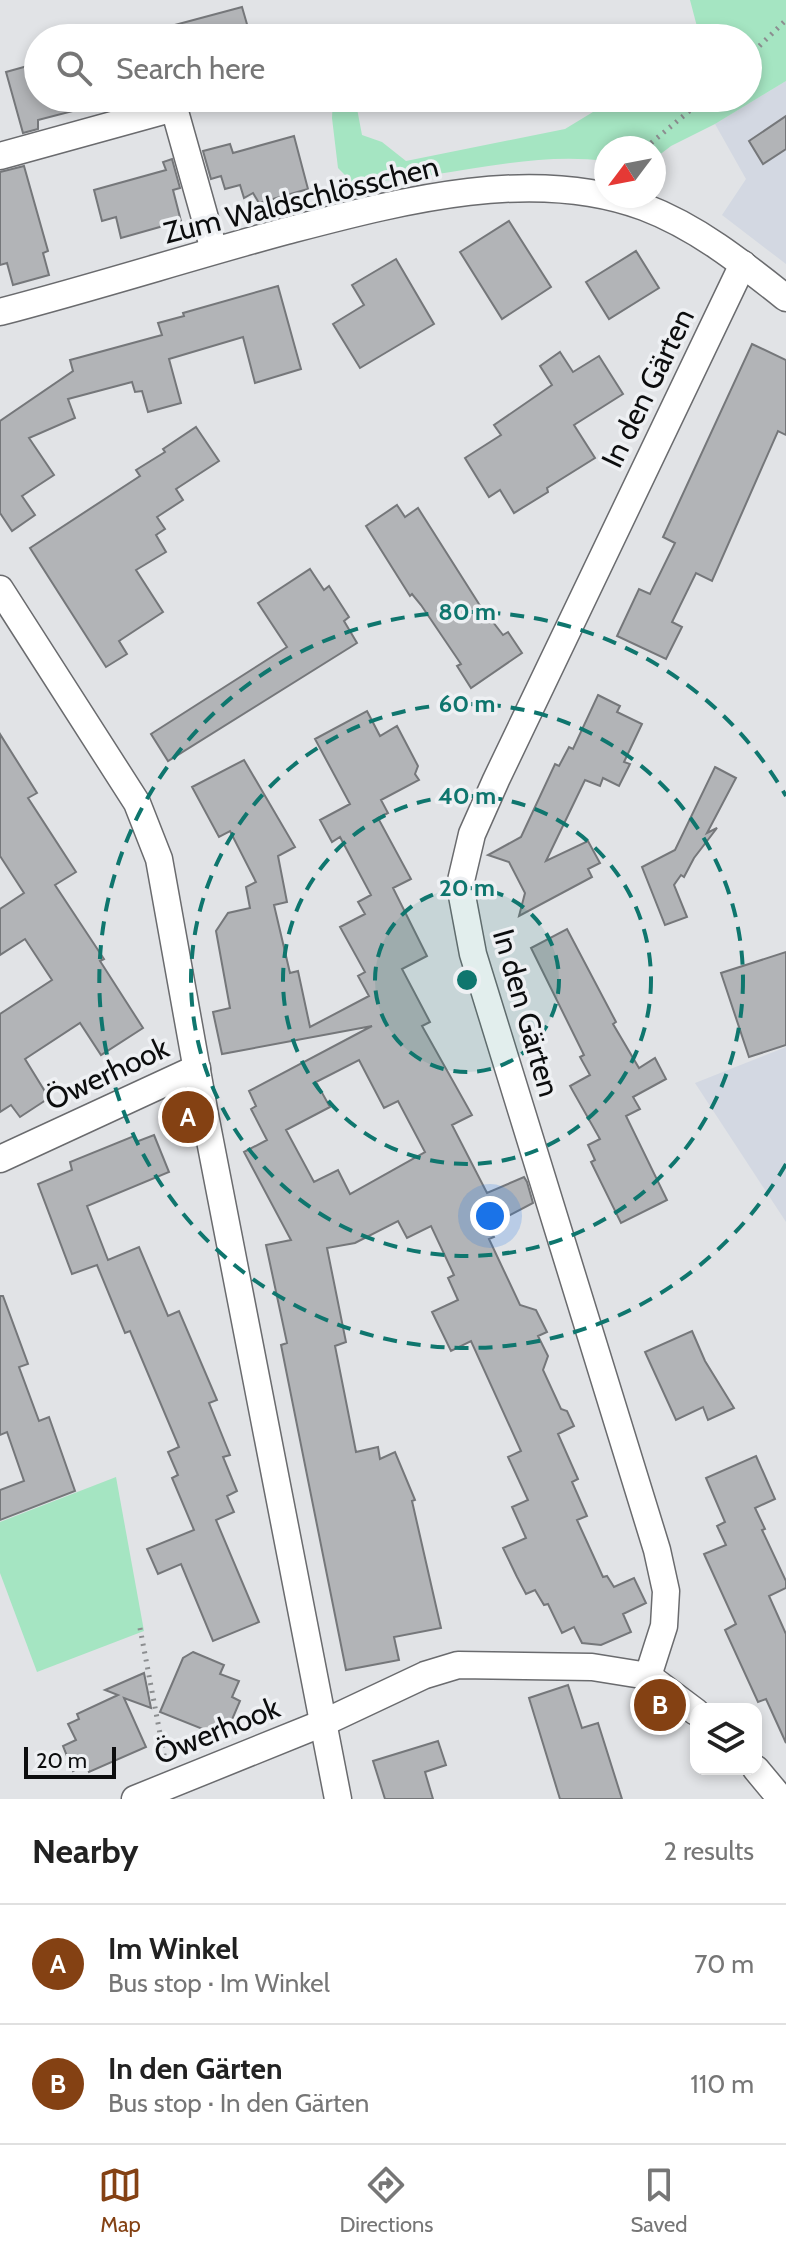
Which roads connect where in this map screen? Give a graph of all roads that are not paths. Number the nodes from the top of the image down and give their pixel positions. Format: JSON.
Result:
{"nodes":[{"id":1,"x":160,"y":112,"type":"edge"},
{"id":2,"x":175,"y":112,"type":"edge"},
{"id":3,"x":0,"y":156,"type":"edge"},
{"id":4,"x":214,"y":250,"type":"junction"},
{"id":5,"x":743,"y":264,"type":"junction"},
{"id":6,"x":786,"y":298,"type":"edge"},
{"id":7,"x":0,"y":312,"type":"edge"},
{"id":8,"x":0,"y":589,"type":"edge"},
{"id":9,"x":197,"y":1068,"type":"junction"},
{"id":10,"x":0,"y":1159,"type":"edge"},
{"id":11,"x":648,"y":1676,"type":"junction"},
{"id":12,"x":690,"y":1708,"type":"edge"},
{"id":13,"x":323,"y":1723,"type":"junction"},
{"id":14,"x":761,"y":1775,"type":"edge"},
{"id":15,"x":135,"y":1799,"type":"edge"},
{"id":16,"x":338,"y":1799,"type":"edge"},
{"id":17,"x":781,"y":1799,"type":"edge"}],
"edges":[{"from":1,"to":3,"type":"street"},
{"from":2,"to":4,"type":"street"},
{"from":4,"to":5,"type":"street","name":"Zum Waldschlösschen"},
{"from":4,"to":7,"type":"street","name":"Zum Waldschlösschen"},
{"from":5,"to":6,"type":"street","name":"Zum Waldschlösschen"},
{"from":5,"to":11,"type":"street","name":"In den Gärten"},
{"from":8,"to":9,"type":"street"},
{"from":9,"to":10,"type":"street","name":"Öwerhook"},
{"from":9,"to":13,"type":"street"},
{"from":11,"to":12,"type":"street"},
{"from":11,"to":13,"type":"street"},
{"from":13,"to":15,"type":"street","name":"Öwerhook"},
{"from":13,"to":16,"type":"street"},
{"from":14,"to":17,"type":"street"}]}
